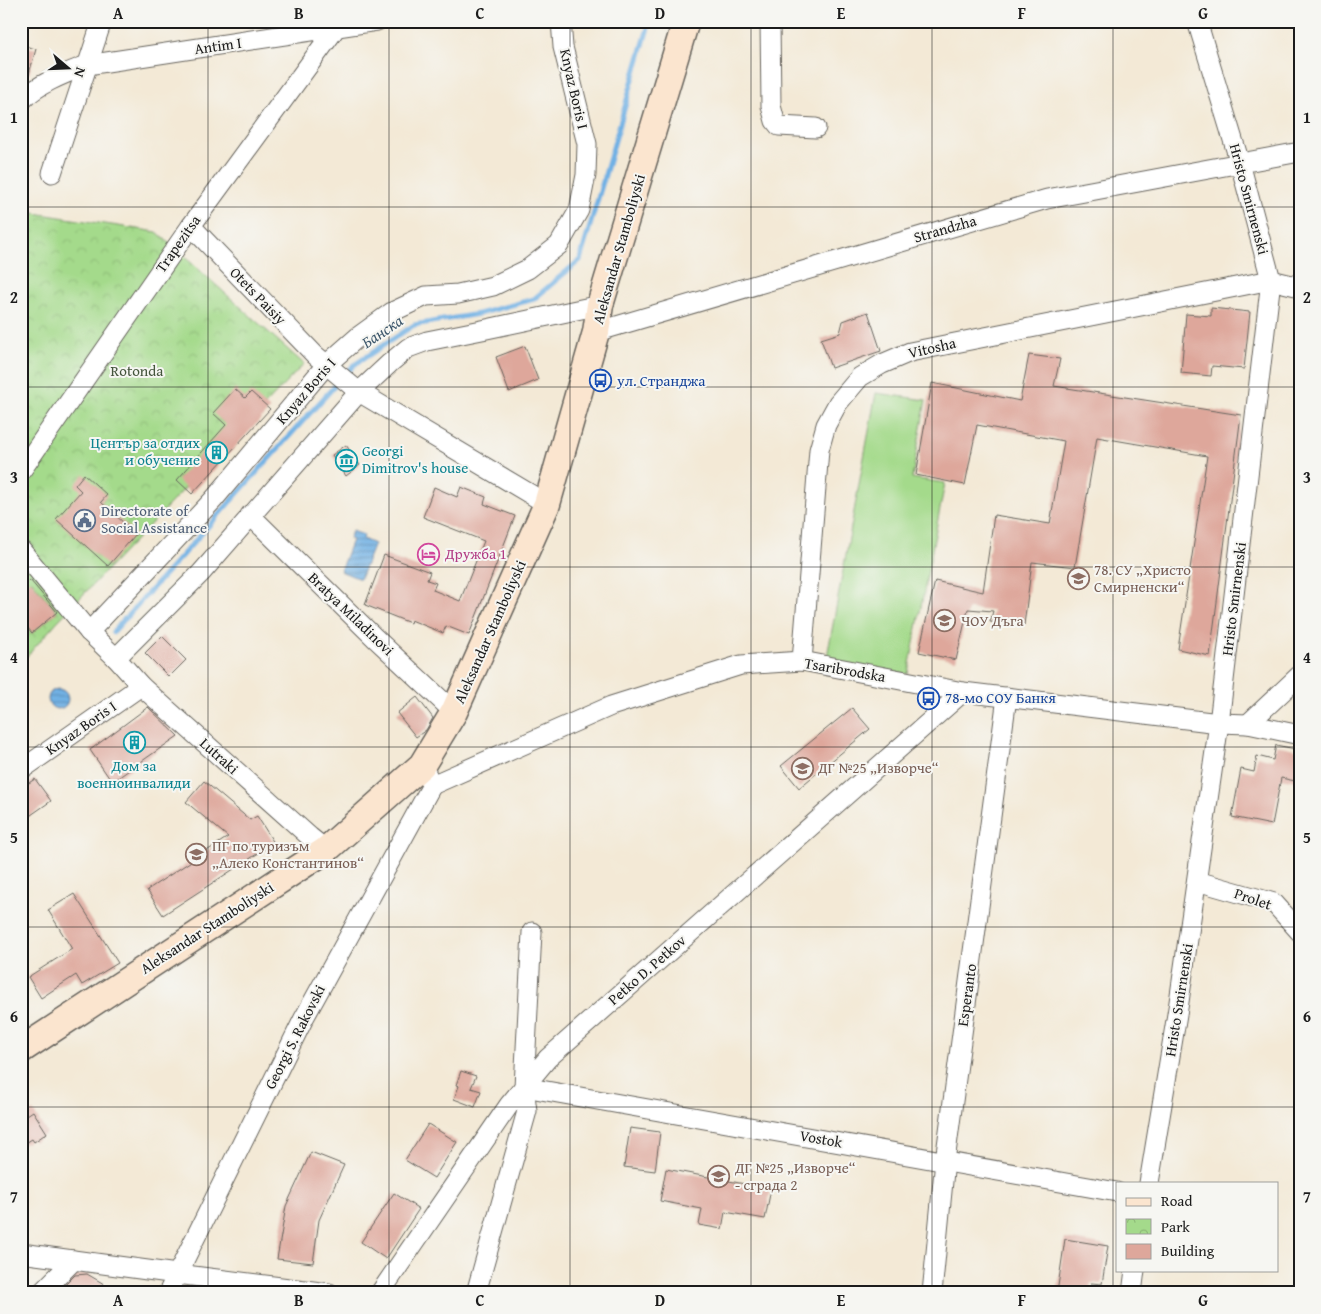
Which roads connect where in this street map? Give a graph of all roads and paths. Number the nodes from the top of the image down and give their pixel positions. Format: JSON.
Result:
{"nodes":[{"id":1,"x":102,"y":21,"type":"edge"},
{"id":2,"x":378,"y":21,"type":"edge"},
{"id":3,"x":561,"y":21,"type":"edge"},
{"id":4,"x":686,"y":21,"type":"edge"},
{"id":5,"x":770,"y":21,"type":"edge"},
{"id":6,"x":1197,"y":21,"type":"edge"},
{"id":7,"x":339,"y":25,"type":"edge"},
{"id":8,"x":88,"y":65,"type":"junction"},
{"id":9,"x":21,"y":101,"type":"edge"},
{"id":10,"x":816,"y":128,"type":"dead end"},
{"id":11,"x":1300,"y":152,"type":"edge"},
{"id":12,"x":1240,"y":163,"type":"junction"},
{"id":13,"x":52,"y":173,"type":"dead end"},
{"id":14,"x":191,"y":226,"type":"junction"},
{"id":15,"x":1271,"y":280,"type":"junction"},
{"id":16,"x":1300,"y":287,"type":"edge"},
{"id":17,"x":600,"y":305,"type":"junction"},
{"id":18,"x":596,"y":332,"type":"junction"},
{"id":19,"x":329,"y":367,"type":"junction"},
{"id":20,"x":354,"y":388,"type":"junction"},
{"id":21,"x":21,"y":470,"type":"edge"},
{"id":22,"x":547,"y":504,"type":"junction"},
{"id":23,"x":250,"y":515,"type":"junction"},
{"id":24,"x":21,"y":550,"type":"edge"},
{"id":25,"x":89,"y":632,"type":"junction"},
{"id":26,"x":116,"y":658,"type":"junction"},
{"id":27,"x":802,"y":661,"type":"junction"},
{"id":28,"x":1300,"y":675,"type":"edge"},
{"id":29,"x":141,"y":686,"type":"junction"},
{"id":30,"x":963,"y":692,"type":"junction"},
{"id":31,"x":1007,"y":697,"type":"junction"},
{"id":32,"x":454,"y":712,"type":"junction"},
{"id":33,"x":1219,"y":723,"type":"junction"},
{"id":34,"x":1248,"y":724,"type":"junction"},
{"id":35,"x":1300,"y":735,"type":"edge"},
{"id":36,"x":21,"y":770,"type":"edge"},
{"id":37,"x":427,"y":775,"type":"junction"},
{"id":38,"x":326,"y":850,"type":"junction"},
{"id":39,"x":1197,"y":881,"type":"junction"},
{"id":40,"x":532,"y":932,"type":"dead end"},
{"id":41,"x":1300,"y":932,"type":"edge"},
{"id":42,"x":21,"y":1050,"type":"edge"},
{"id":43,"x":524,"y":1087,"type":"junction"},
{"id":44,"x":945,"y":1162,"type":"junction"},
{"id":45,"x":1149,"y":1182,"type":"edge"},
{"id":46,"x":1116,"y":1192,"type":"edge"},
{"id":47,"x":21,"y":1253,"type":"edge"},
{"id":48,"x":74,"y":1260,"type":"junction"},
{"id":49,"x":1135,"y":1272,"type":"edge"},
{"id":50,"x":177,"y":1274,"type":"junction"},
{"id":51,"x":41,"y":1293,"type":"edge"},
{"id":52,"x":168,"y":1293,"type":"edge"},
{"id":53,"x":329,"y":1293,"type":"edge"},
{"id":54,"x":380,"y":1293,"type":"edge"},
{"id":55,"x":476,"y":1293,"type":"edge"},
{"id":56,"x":932,"y":1293,"type":"edge"},
{"id":57,"x":1132,"y":1293,"type":"edge"}],
"edges":[{"from":1,"to":8,"type":"street"},
{"from":2,"to":7,"type":"street","name":"Antim I"},
{"from":3,"to":19,"type":"street","name":"Knyaz Boris I"},
{"from":4,"to":17,"type":"street","name":"Aleksandar Stamboliyski"},
{"from":5,"to":10,"type":"street"},
{"from":6,"to":12,"type":"street","name":"Hristo Smirnenski"},
{"from":7,"to":8,"type":"street","name":"Antim I"},
{"from":7,"to":14,"type":"street","name":"Trapezitsa"},
{"from":8,"to":9,"type":"street","name":"Antim I"},
{"from":8,"to":13,"type":"street"},
{"from":11,"to":12,"type":"street","name":"Strandzha"},
{"from":12,"to":15,"type":"street","name":"Hristo Smirnenski"},
{"from":12,"to":18,"type":"street","name":"Strandzha"},
{"from":14,"to":19,"type":"street","name":"Otets Paisiy"},
{"from":14,"to":21,"type":"street","name":"Trapezitsa"},
{"from":15,"to":16,"type":"street","name":"Vitosha"},
{"from":15,"to":27,"type":"street","name":"Vitosha"},
{"from":15,"to":33,"type":"street","name":"Hristo Smirnenski"},
{"from":17,"to":18,"type":"street","name":"Aleksandar Stamboliyski"},
{"from":17,"to":20,"type":"street"},
{"from":18,"to":22,"type":"street","name":"Aleksandar Stamboliyski"},
{"from":19,"to":20,"type":"street","name":"Otets Paisiy"},
{"from":19,"to":25,"type":"street","name":"Knyaz Boris I"},
{"from":20,"to":22,"type":"street"},
{"from":20,"to":23,"type":"street"},
{"from":22,"to":32,"type":"street","name":"Aleksandar Stamboliyski"},
{"from":23,"to":26,"type":"street"},
{"from":23,"to":32,"type":"street","name":"Bratya Miladinovi"},
{"from":24,"to":25,"type":"street","name":"Lutraki"},
{"from":25,"to":26,"type":"street","name":"Lutraki"},
{"from":26,"to":29,"type":"street","name":"Lutraki"},
{"from":27,"to":30,"type":"street","name":"Tsaribrodska"},
{"from":27,"to":37,"type":"street","name":"Tsaribrodska"},
{"from":28,"to":34,"type":"street"},
{"from":29,"to":36,"type":"street","name":"Knyaz Boris I"},
{"from":29,"to":38,"type":"street","name":"Lutraki"},
{"from":30,"to":31,"type":"street","name":"Tsaribrodska"},
{"from":30,"to":43,"type":"street","name":"Petko D. Petkov"},
{"from":31,"to":33,"type":"street","name":"Tsaribrodska"},
{"from":31,"to":44,"type":"street","name":"Esperanto"},
{"from":32,"to":37,"type":"street","name":"Aleksandar Stamboliyski"},
{"from":33,"to":34,"type":"street","name":"Tsaribrodska"},
{"from":33,"to":39,"type":"street","name":"Hristo Smirnenski"},
{"from":34,"to":35,"type":"street","name":"Tsaribrodska"},
{"from":37,"to":38,"type":"street","name":"Aleksandar Stamboliyski"},
{"from":37,"to":50,"type":"street","name":"Georgi S. Rakovski"},
{"from":38,"to":42,"type":"street","name":"Aleksandar Stamboliyski"},
{"from":39,"to":41,"type":"street","name":"Prolet"},
{"from":39,"to":45,"type":"street","name":"Hristo Smirnenski"},
{"from":40,"to":43,"type":"street"},
{"from":43,"to":44,"type":"street","name":"Vostok"},
{"from":43,"to":54,"type":"street","name":"Petko D. Petkov"},
{"from":43,"to":55,"type":"street"},
{"from":44,"to":46,"type":"street","name":"Vostok"},
{"from":44,"to":56,"type":"street","name":"Esperanto"},
{"from":47,"to":48,"type":"street"},
{"from":48,"to":50,"type":"street"},
{"from":48,"to":51,"type":"street"},
{"from":49,"to":57,"type":"street"},
{"from":50,"to":52,"type":"street","name":"Georgi S. Rakovski"},
{"from":50,"to":53,"type":"street"}]}
